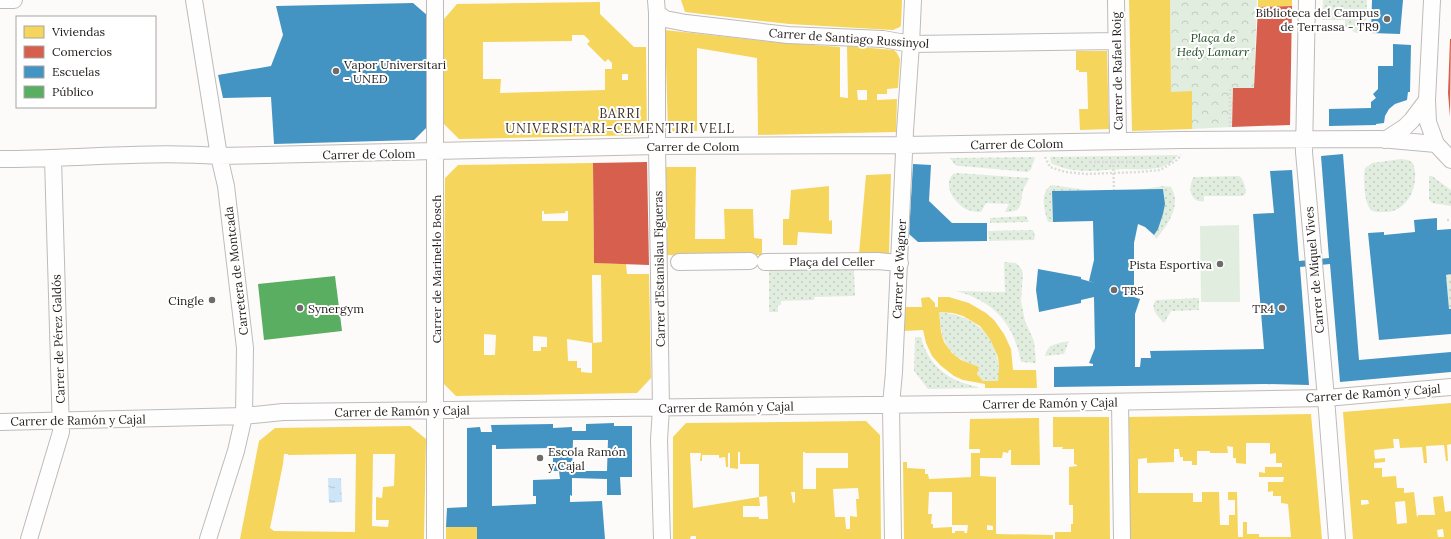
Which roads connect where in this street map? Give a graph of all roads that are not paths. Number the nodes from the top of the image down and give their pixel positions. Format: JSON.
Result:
{"nodes":[{"id":1,"x":0,"y":0,"type":"edge"},
{"id":2,"x":14,"y":0,"type":"edge"},
{"id":3,"x":194,"y":0,"type":"edge"},
{"id":4,"x":435,"y":0,"type":"edge"},
{"id":5,"x":913,"y":0,"type":"edge"},
{"id":6,"x":1116,"y":0,"type":"edge"},
{"id":7,"x":1307,"y":0,"type":"edge"},
{"id":8,"x":1432,"y":0,"type":"edge"},
{"id":9,"x":657,"y":7,"type":"edge"},
{"id":10,"x":1116,"y":40,"type":"junction"},
{"id":11,"x":911,"y":44,"type":"junction"},
{"id":12,"x":1427,"y":100,"type":"junction"},
{"id":13,"x":1304,"y":140,"type":"junction"},
{"id":14,"x":1385,"y":140,"type":"junction"},
{"id":15,"x":1118,"y":141,"type":"junction"},
{"id":16,"x":1436,"y":144,"type":"junction"},
{"id":17,"x":657,"y":146,"type":"junction"},
{"id":18,"x":904,"y":146,"type":"junction"},
{"id":19,"x":436,"y":152,"type":"junction"},
{"id":20,"x":219,"y":156,"type":"junction"},
{"id":21,"x":53,"y":158,"type":"junction"},
{"id":22,"x":0,"y":159,"type":"edge"},
{"id":23,"x":1451,"y":160,"type":"edge"},
{"id":24,"x":669,"y":262,"type":"junction"},
{"id":25,"x":900,"y":263,"type":"junction"},
{"id":26,"x":1451,"y":387,"type":"edge"},
{"id":27,"x":1326,"y":398,"type":"junction"},
{"id":28,"x":1120,"y":402,"type":"junction"},
{"id":29,"x":892,"y":405,"type":"junction"},
{"id":30,"x":661,"y":408,"type":"junction"},
{"id":31,"x":436,"y":411,"type":"junction"},
{"id":32,"x":244,"y":416,"type":"junction"},
{"id":33,"x":60,"y":420,"type":"junction"},
{"id":34,"x":0,"y":422,"type":"edge"},
{"id":35,"x":29,"y":539,"type":"edge"},
{"id":36,"x":208,"y":539,"type":"edge"},
{"id":37,"x":435,"y":539,"type":"edge"},
{"id":38,"x":662,"y":539,"type":"edge"},
{"id":39,"x":894,"y":539,"type":"edge"},
{"id":40,"x":1122,"y":539,"type":"edge"},
{"id":41,"x":1337,"y":539,"type":"edge"}],
"edges":[{"from":1,"to":2,"type":"street"},
{"from":3,"to":20,"type":"street","name":"Carretera de Montcada"},
{"from":4,"to":19,"type":"street","name":"Carrer de Marinel·lo Bosch"},
{"from":5,"to":11,"type":"street","name":"Carrer de Wagner"},
{"from":6,"to":10,"type":"street","name":"Carrer de Rafael Roig"},
{"from":7,"to":13,"type":"street","name":"Carrer de Miquel Vives"},
{"from":8,"to":12,"type":"street"},
{"from":9,"to":11,"type":"street","name":"Carrer de Santiago Russinyol"},
{"from":9,"to":17,"type":"street","name":"Carrer d'Estanislau Figueras"},
{"from":10,"to":11,"type":"street","name":"Carrer de Santiago Russinyol"},
{"from":10,"to":15,"type":"street","name":"Carrer de Rafael Roig"},
{"from":11,"to":18,"type":"street","name":"Carrer de Wagner"},
{"from":12,"to":14,"type":"street"},
{"from":12,"to":16,"type":"street"},
{"from":13,"to":14,"type":"street","name":"Carrer de Colom"},
{"from":13,"to":15,"type":"street","name":"Carrer de Colom"},
{"from":13,"to":27,"type":"street","name":"Carrer de Miquel Vives"},
{"from":14,"to":16,"type":"street","name":"Carrer de Colom"},
{"from":15,"to":18,"type":"street","name":"Carrer de Colom"},
{"from":16,"to":23,"type":"street"},
{"from":17,"to":18,"type":"street","name":"Carrer de Colom"},
{"from":17,"to":19,"type":"street","name":"Carrer de Colom"},
{"from":17,"to":24,"type":"street","name":"Carrer d'Estanislau Figueras"},
{"from":18,"to":25,"type":"street","name":"Carrer de Wagner"},
{"from":19,"to":20,"type":"street","name":"Carrer de Colom"},
{"from":19,"to":31,"type":"street","name":"Carrer de Marinel·lo Bosch"},
{"from":20,"to":21,"type":"street","name":"Carrer de Colom"},
{"from":20,"to":32,"type":"street","name":"Carretera de Montcada"},
{"from":21,"to":22,"type":"street","name":"Carrer de Colom"},
{"from":21,"to":33,"type":"street","name":"Carrer de Pérez Galdós"},
{"from":24,"to":25,"type":"street","name":"Plaça del Celler"},
{"from":24,"to":30,"type":"street","name":"Carrer d'Estanislau Figueras"},
{"from":25,"to":29,"type":"street","name":"Carrer de Wagner"},
{"from":26,"to":27,"type":"street","name":"Carrer de Ramón y Cajal"},
{"from":27,"to":28,"type":"street","name":"Carrer de Ramón y Cajal"},
{"from":27,"to":41,"type":"street","name":"Carrer de Miquel Vives"},
{"from":28,"to":29,"type":"street","name":"Carrer de Ramón y Cajal"},
{"from":28,"to":40,"type":"street"},
{"from":29,"to":30,"type":"street","name":"Carrer de Ramón y Cajal"},
{"from":29,"to":39,"type":"street","name":"Carrer de Wagner"},
{"from":30,"to":31,"type":"street","name":"Carrer de Ramón y Cajal"},
{"from":30,"to":38,"type":"street","name":"Carrer d'Estanislau Figueras"},
{"from":31,"to":32,"type":"street","name":"Carrer de Ramón y Cajal"},
{"from":31,"to":37,"type":"street","name":"Carrer de Marinel·lo Bosch"},
{"from":32,"to":33,"type":"street","name":"Carrer de Ramón y Cajal"},
{"from":32,"to":36,"type":"street","name":"Carretera de Montcada"},
{"from":33,"to":34,"type":"street","name":"Carrer de Ramón y Cajal"},
{"from":33,"to":35,"type":"street","name":"Carrer de Pérez Galdós"}]}
